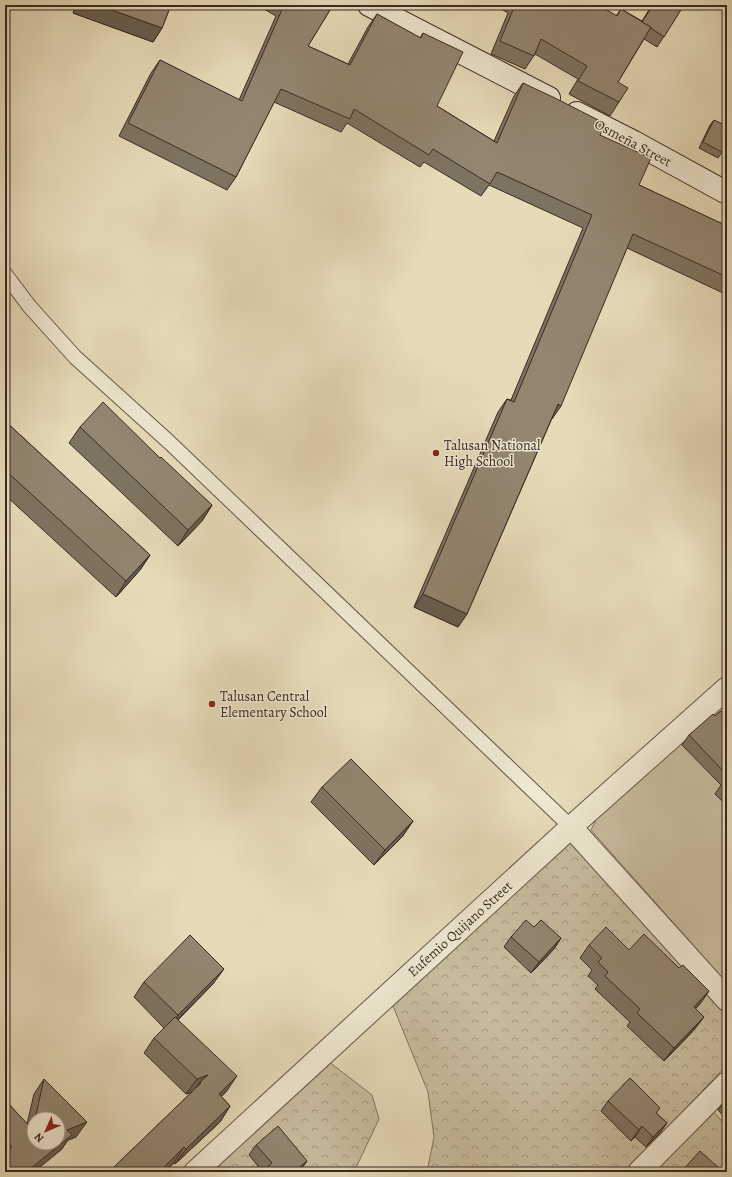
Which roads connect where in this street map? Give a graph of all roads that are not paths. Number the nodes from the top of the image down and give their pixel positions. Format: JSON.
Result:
{"nodes":[{"id":1,"x":368,"y":5,"type":"edge"},
{"id":2,"x":727,"y":194,"type":"edge"},
{"id":3,"x":5,"y":274,"type":"edge"},
{"id":4,"x":727,"y":688,"type":"edge"},
{"id":5,"x":571,"y":827,"type":"junction"},
{"id":6,"x":727,"y":1000,"type":"edge"},
{"id":7,"x":727,"y":1083,"type":"edge"},
{"id":8,"x":195,"y":1172,"type":"edge"},
{"id":9,"x":639,"y":1172,"type":"edge"}],
"edges":[{"from":1,"to":2,"type":"street","name":"Osmeña Street"},
{"from":3,"to":5,"type":"lane"},
{"from":4,"to":5,"type":"street","name":"Eufemio Quijano Street"},
{"from":5,"to":6,"type":"street"},
{"from":5,"to":8,"type":"street","name":"Eufemio Quijano Street"},
{"from":7,"to":9,"type":"street"}]}
